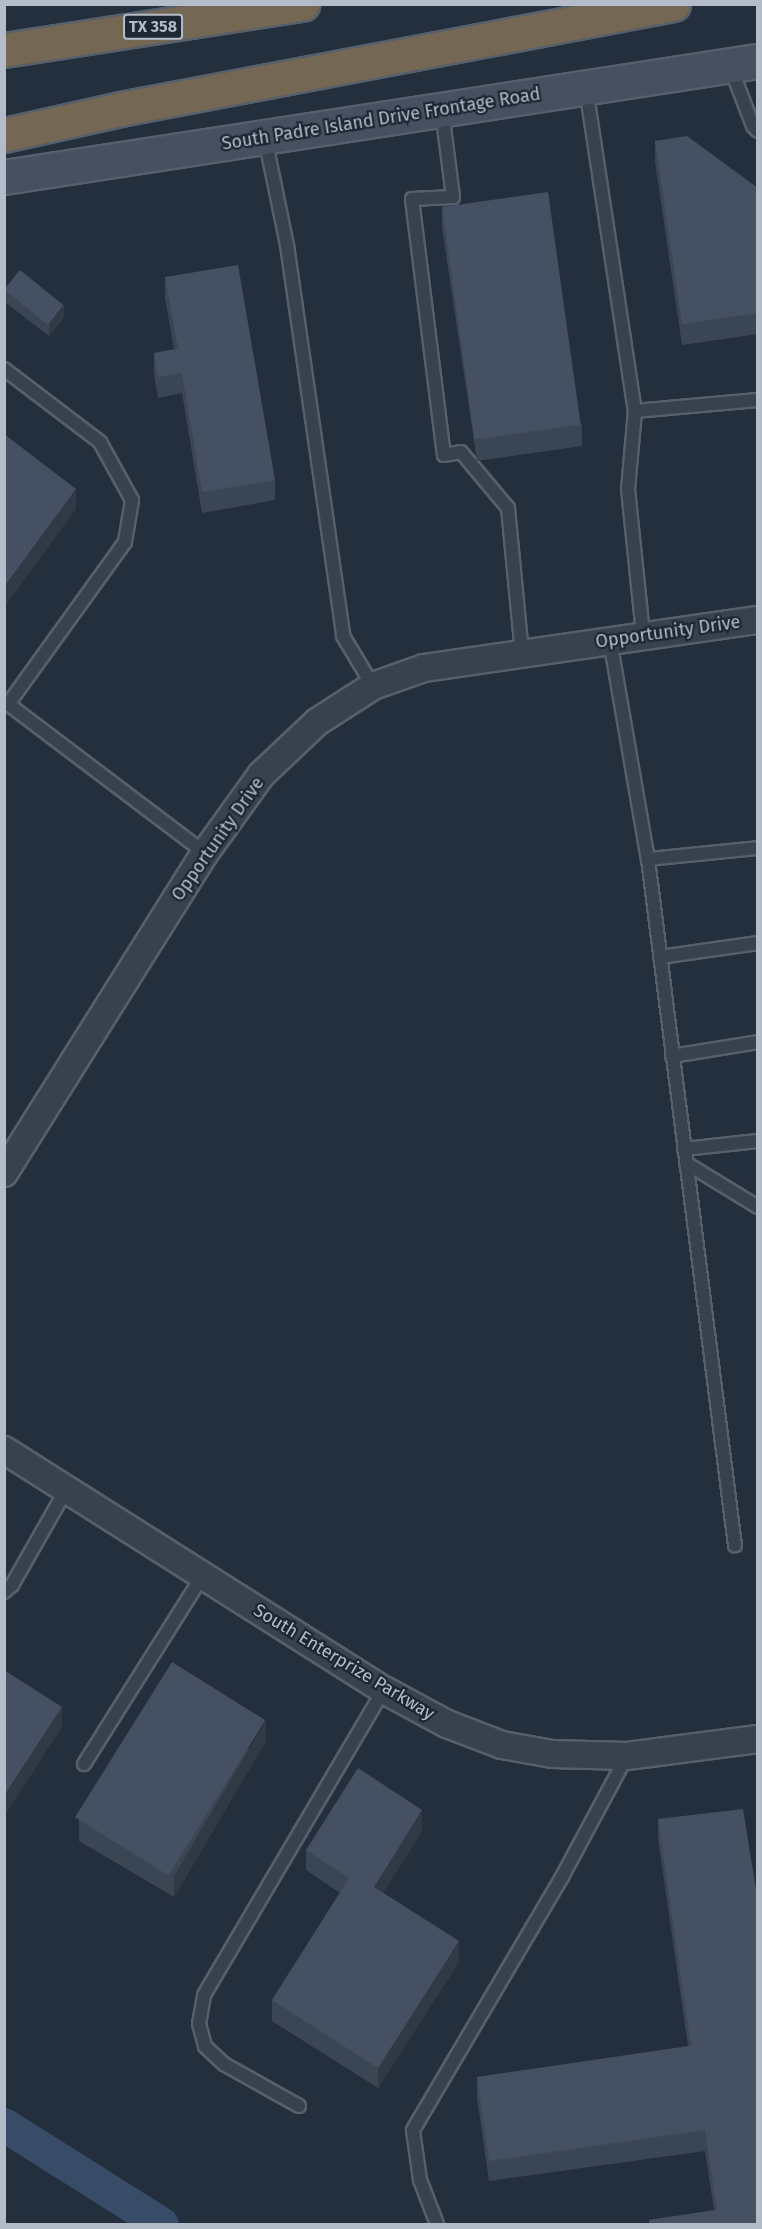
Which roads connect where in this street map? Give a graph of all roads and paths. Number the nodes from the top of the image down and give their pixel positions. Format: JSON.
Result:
{"nodes":[{"id":1,"x":302,"y":4,"type":"edge"},
{"id":2,"x":673,"y":4,"type":"edge"},
{"id":3,"x":4,"y":50,"type":"edge"},
{"id":4,"x":744,"y":63,"type":"edge"},
{"id":5,"x":586,"y":87,"type":"junction"},
{"id":6,"x":442,"y":110,"type":"junction"},
{"id":7,"x":758,"y":130,"type":"edge"},
{"id":8,"x":4,"y":135,"type":"edge"},
{"id":9,"x":265,"y":137,"type":"junction"},
{"id":10,"x":4,"y":177,"type":"edge"},
{"id":11,"x":4,"y":369,"type":"edge"},
{"id":12,"x":758,"y":400,"type":"edge"},
{"id":13,"x":635,"y":411,"type":"junction"},
{"id":14,"x":758,"y":620,"type":"edge"},
{"id":15,"x":643,"y":634,"type":"junction"},
{"id":16,"x":610,"y":640,"type":"junction"},
{"id":17,"x":522,"y":653,"type":"junction"},
{"id":18,"x":373,"y":686,"type":"junction"},
{"id":19,"x":6,"y":705,"type":"edge"},
{"id":20,"x":758,"y":848,"type":"edge"},
{"id":21,"x":205,"y":853,"type":"junction"},
{"id":22,"x":648,"y":859,"type":"junction"},
{"id":23,"x":758,"y":943,"type":"edge"},
{"id":24,"x":660,"y":957,"type":"junction"},
{"id":25,"x":758,"y":1042,"type":"edge"},
{"id":26,"x":672,"y":1056,"type":"junction"},
{"id":27,"x":758,"y":1141,"type":"edge"},
{"id":28,"x":684,"y":1149,"type":"junction"},
{"id":29,"x":686,"y":1163,"type":"junction"},
{"id":30,"x":4,"y":1173,"type":"edge"},
{"id":31,"x":758,"y":1207,"type":"edge"},
{"id":32,"x":4,"y":1450,"type":"edge"},
{"id":33,"x":66,"y":1490,"type":"junction"},
{"id":34,"x":735,"y":1546,"type":"dead end"},
{"id":35,"x":203,"y":1575,"type":"junction"},
{"id":36,"x":4,"y":1592,"type":"edge"},
{"id":37,"x":384,"y":1690,"type":"junction"},
{"id":38,"x":758,"y":1739,"type":"edge"},
{"id":39,"x":627,"y":1756,"type":"junction"},
{"id":40,"x":84,"y":1764,"type":"dead end"},
{"id":41,"x":299,"y":2106,"type":"dead end"},
{"id":42,"x":437,"y":2224,"type":"edge"}],
"edges":[{"from":1,"to":3,"type":"highway","number":"TX 358"},
{"from":2,"to":8,"type":"highway"},
{"from":4,"to":5,"type":"main road","name":"South Padre Island Drive Frontage Road"},
{"from":4,"to":7,"type":"lane"},
{"from":5,"to":6,"type":"main road","name":"South Padre Island Drive Frontage Road"},
{"from":5,"to":13,"type":"lane"},
{"from":6,"to":9,"type":"main road","name":"South Padre Island Drive Frontage Road"},
{"from":6,"to":17,"type":"lane"},
{"from":9,"to":10,"type":"main road","name":"South Padre Island Drive Frontage Road"},
{"from":9,"to":18,"type":"lane"},
{"from":11,"to":19,"type":"lane"},
{"from":12,"to":13,"type":"lane"},
{"from":13,"to":15,"type":"lane"},
{"from":14,"to":15,"type":"street","name":"Opportunity Drive"},
{"from":15,"to":16,"type":"street","name":"Opportunity Drive"},
{"from":16,"to":17,"type":"street","name":"Opportunity Drive"},
{"from":16,"to":22,"type":"lane"},
{"from":17,"to":18,"type":"street","name":"Opportunity Drive"},
{"from":18,"to":21,"type":"street","name":"Opportunity Drive"},
{"from":19,"to":21,"type":"lane"},
{"from":20,"to":22,"type":"lane"},
{"from":21,"to":30,"type":"street","name":"Opportunity Drive"},
{"from":22,"to":24,"type":"lane"},
{"from":23,"to":24,"type":"lane"},
{"from":24,"to":26,"type":"lane"},
{"from":25,"to":26,"type":"lane"},
{"from":26,"to":28,"type":"lane"},
{"from":27,"to":28,"type":"lane"},
{"from":28,"to":29,"type":"lane"},
{"from":29,"to":31,"type":"lane"},
{"from":29,"to":34,"type":"lane"},
{"from":32,"to":33,"type":"street","name":"South Enterprize Parkway"},
{"from":33,"to":35,"type":"street","name":"South Enterprize Parkway"},
{"from":33,"to":36,"type":"lane"},
{"from":35,"to":37,"type":"street","name":"South Enterprize Parkway"},
{"from":35,"to":40,"type":"lane"},
{"from":37,"to":39,"type":"street","name":"South Enterprize Parkway"},
{"from":37,"to":41,"type":"lane"},
{"from":38,"to":39,"type":"street","name":"South Enterprize Parkway"},
{"from":39,"to":42,"type":"lane"}]}
